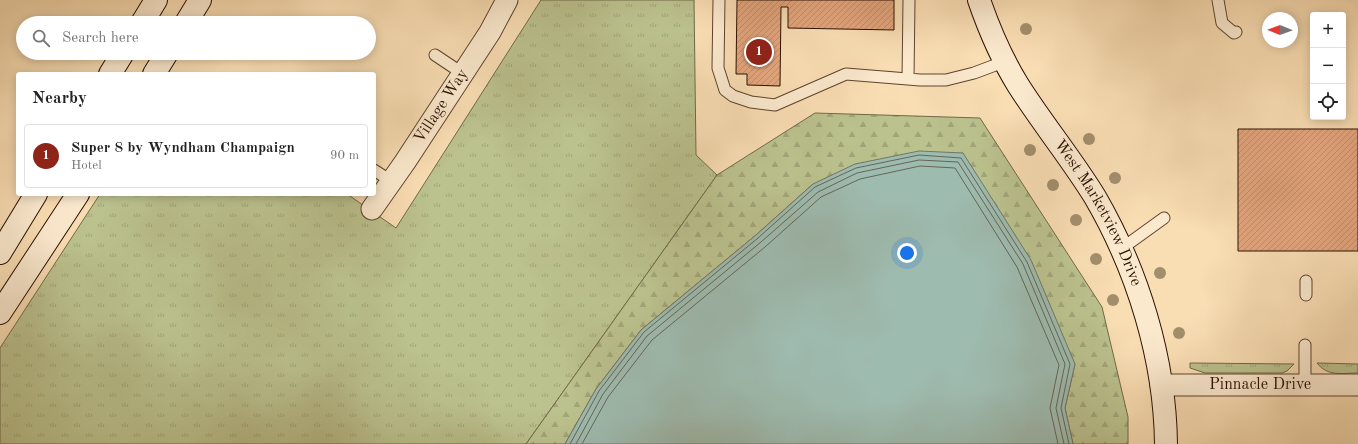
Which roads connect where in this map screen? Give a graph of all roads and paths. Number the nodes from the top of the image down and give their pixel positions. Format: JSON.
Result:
{"nodes":[{"id":1,"x":156,"y":0,"type":"edge"},
{"id":2,"x":200,"y":0,"type":"edge"},
{"id":3,"x":507,"y":0,"type":"edge"},
{"id":4,"x":719,"y":0,"type":"edge"},
{"id":5,"x":909,"y":0,"type":"edge"},
{"id":6,"x":979,"y":0,"type":"edge"},
{"id":7,"x":1218,"y":0,"type":"edge"},
{"id":8,"x":146,"y":16,"type":"edge"},
{"id":9,"x":190,"y":16,"type":"edge"},
{"id":10,"x":1236,"y":32,"type":"dead end"},
{"id":11,"x":435,"y":55,"type":"dead end"},
{"id":12,"x":119,"y":60,"type":"edge"},
{"id":13,"x":163,"y":60,"type":"edge"},
{"id":14,"x":1006,"y":61,"type":"junction"},
{"id":15,"x":111,"y":72,"type":"edge"},
{"id":16,"x":155,"y":72,"type":"edge"},
{"id":17,"x":462,"y":73,"type":"junction"},
{"id":18,"x":908,"y":79,"type":"junction"},
{"id":19,"x":376,"y":171,"type":"edge"},
{"id":20,"x":392,"y":181,"type":"junction"},
{"id":21,"x":35,"y":196,"type":"edge"},
{"id":22,"x":77,"y":196,"type":"edge"},
{"id":23,"x":372,"y":209,"type":"dead end"},
{"id":24,"x":1164,"y":218,"type":"dead end"},
{"id":25,"x":1121,"y":249,"type":"junction"},
{"id":26,"x":0,"y":253,"type":"edge"},
{"id":27,"x":1306,"y":281,"type":"dead end"},
{"id":28,"x":1306,"y":294,"type":"dead end"},
{"id":29,"x":0,"y":312,"type":"edge"},
{"id":30,"x":1305,"y":345,"type":"dead end"},
{"id":31,"x":1161,"y":385,"type":"junction"},
{"id":32,"x":1305,"y":385,"type":"junction"},
{"id":33,"x":1358,"y":385,"type":"edge"},
{"id":34,"x":1166,"y":444,"type":"edge"}],
"edges":[{"from":1,"to":8,"type":"main road"},
{"from":2,"to":9,"type":"main road"},
{"from":3,"to":17,"type":"street","name":"Village Way"},
{"from":4,"to":18,"type":"lane"},
{"from":5,"to":18,"type":"lane"},
{"from":6,"to":14,"type":"main road","name":"West Marketview Drive"},
{"from":7,"to":10,"type":"lane"},
{"from":11,"to":17,"type":"lane"},
{"from":12,"to":15,"type":"main road"},
{"from":13,"to":16,"type":"main road"},
{"from":14,"to":18,"type":"lane"},
{"from":14,"to":25,"type":"main road","name":"West Marketview Drive"},
{"from":17,"to":20,"type":"street","name":"Village Way"},
{"from":19,"to":20,"type":"lane"},
{"from":20,"to":23,"type":"street","name":"Village Way"},
{"from":21,"to":26,"type":"main road"},
{"from":22,"to":29,"type":"main road"},
{"from":24,"to":25,"type":"lane"},
{"from":25,"to":31,"type":"main road","name":"West Marketview Drive"},
{"from":27,"to":28,"type":"lane"},
{"from":30,"to":32,"type":"lane"},
{"from":31,"to":32,"type":"street","name":"Pinnacle Drive"},
{"from":31,"to":34,"type":"main road","name":"West Marketview Drive"},
{"from":32,"to":33,"type":"street","name":"Pinnacle Drive"}]}
